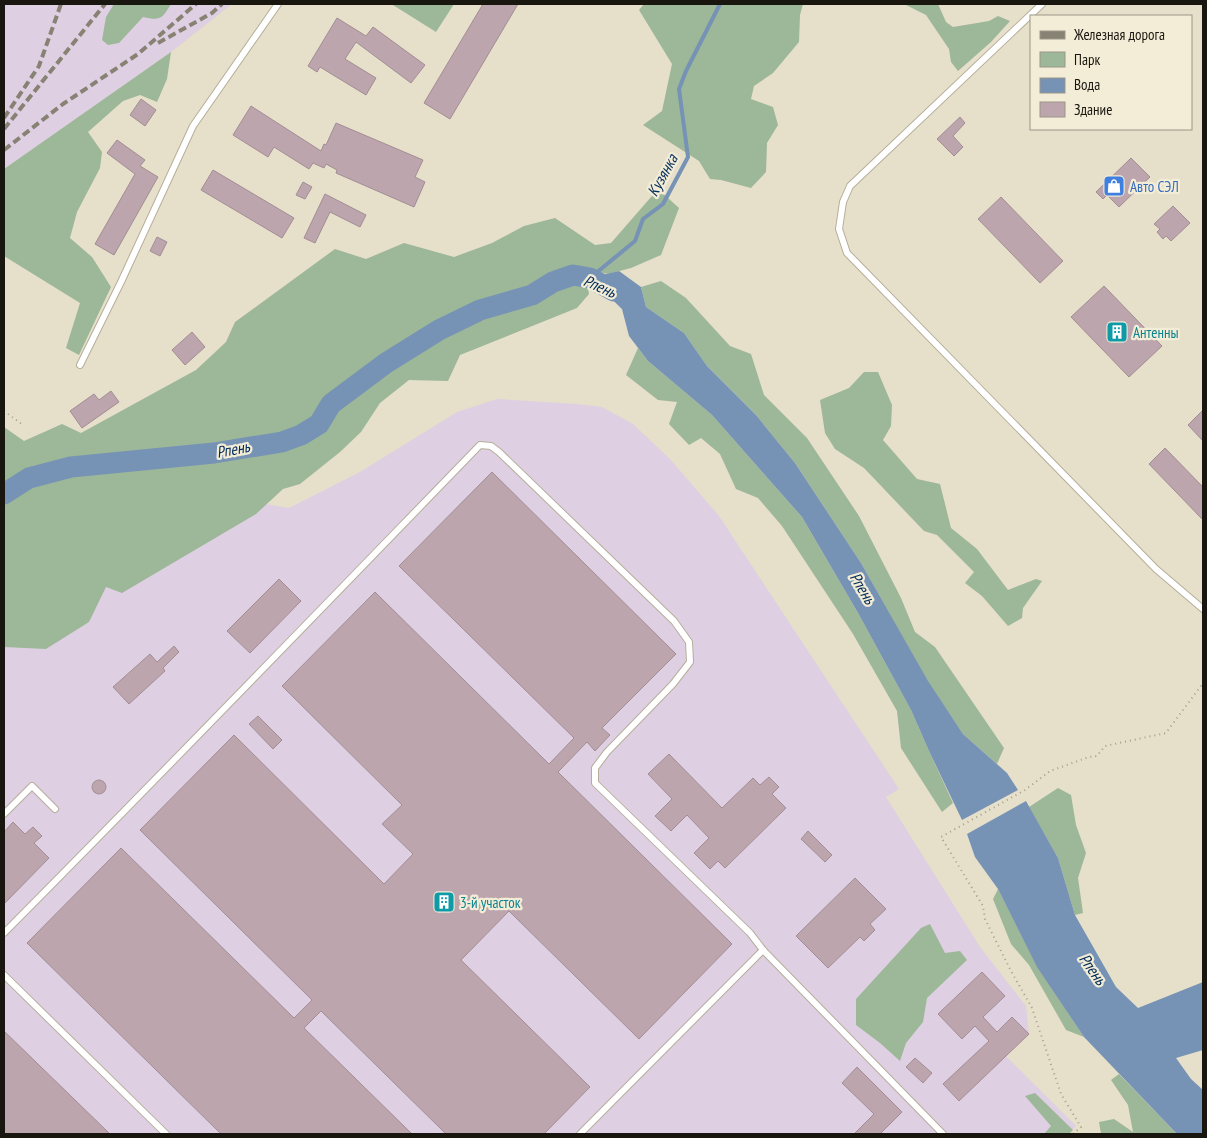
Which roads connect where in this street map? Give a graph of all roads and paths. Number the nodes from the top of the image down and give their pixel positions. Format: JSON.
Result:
{"nodes":[{"id":1,"x":278,"y":4,"type":"edge"},
{"id":2,"x":1042,"y":4,"type":"edge"},
{"id":3,"x":1030,"y":15,"type":"edge"},
{"id":4,"x":1030,"y":15,"type":"edge"},
{"id":5,"x":80,"y":365,"type":"dead end"},
{"id":6,"x":4,"y":411,"type":"edge"},
{"id":7,"x":23,"y":425,"type":"dead end"},
{"id":8,"x":1203,"y":609,"type":"edge"},
{"id":9,"x":1203,"y":683,"type":"edge"},
{"id":10,"x":55,"y":809,"type":"dead end"},
{"id":11,"x":4,"y":814,"type":"edge"},
{"id":12,"x":4,"y":933,"type":"edge"},
{"id":13,"x":763,"y":950,"type":"junction"},
{"id":14,"x":4,"y":975,"type":"edge"},
{"id":15,"x":166,"y":1134,"type":"edge"},
{"id":16,"x":580,"y":1134,"type":"edge"},
{"id":17,"x":943,"y":1134,"type":"edge"},
{"id":18,"x":1073,"y":1134,"type":"edge"}],
"edges":[{"from":1,"to":5,"type":"lane"},
{"from":2,"to":3,"type":"lane"},
{"from":4,"to":8,"type":"lane"},
{"from":6,"to":7,"type":"path"},
{"from":9,"to":18,"type":"path"},
{"from":10,"to":11,"type":"lane"},
{"from":12,"to":13,"type":"lane"},
{"from":13,"to":16,"type":"lane"},
{"from":13,"to":17,"type":"lane"},
{"from":14,"to":15,"type":"lane"}]}
